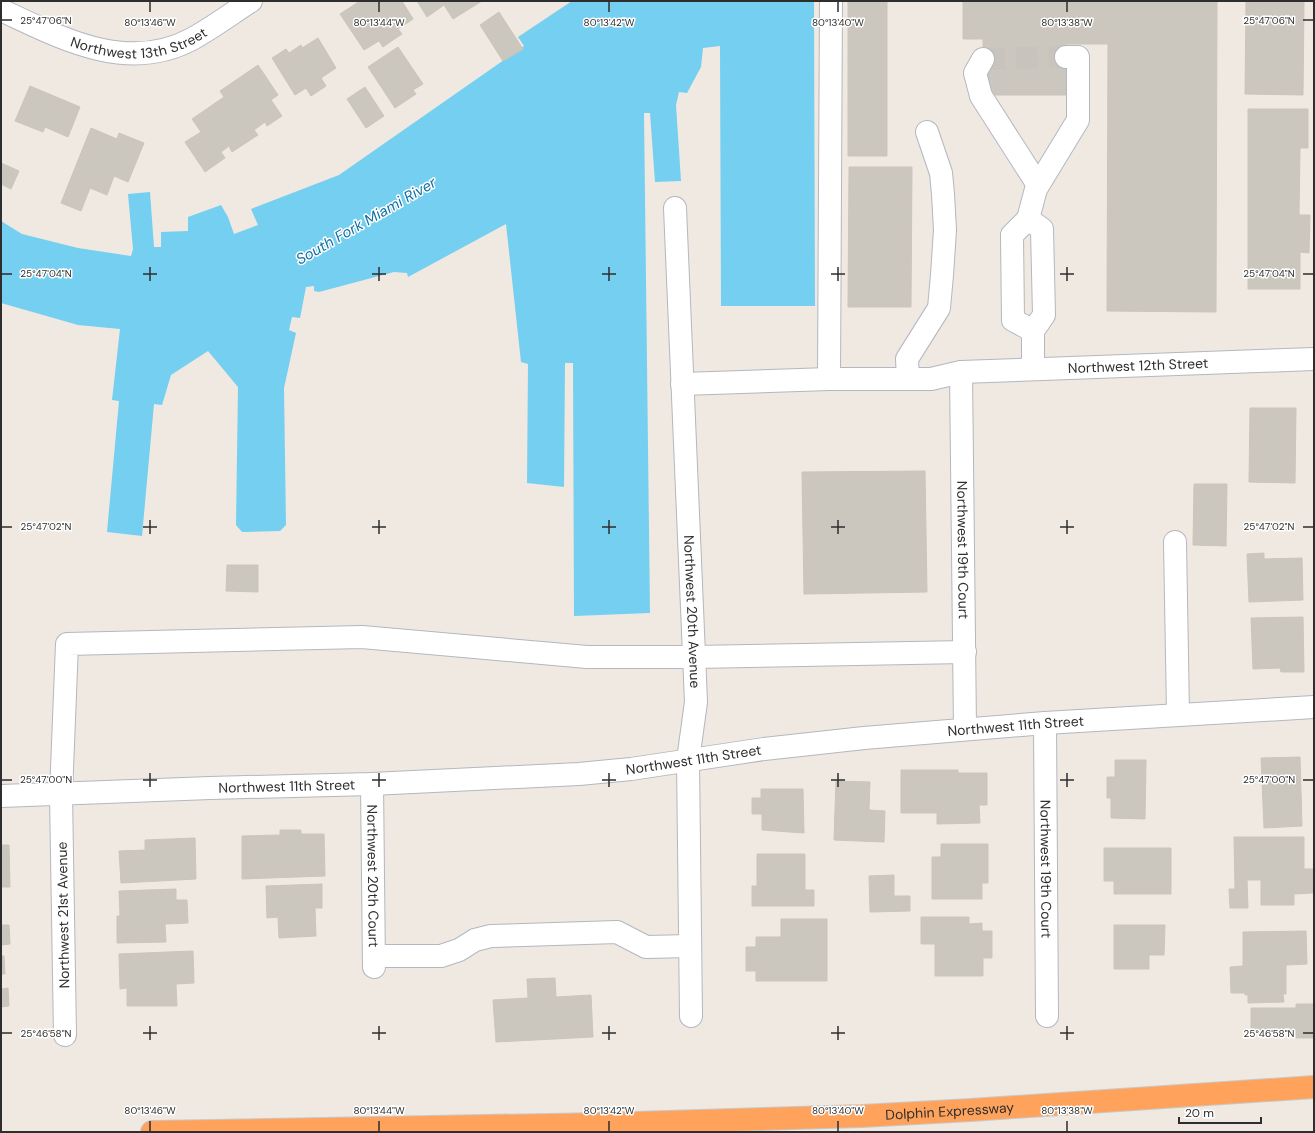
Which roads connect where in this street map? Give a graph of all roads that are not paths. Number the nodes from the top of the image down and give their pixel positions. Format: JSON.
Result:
{"nodes":[{"id":1,"x":251,"y":1,"type":"edge"},
{"id":2,"x":831,"y":1,"type":"edge"},
{"id":3,"x":1,"y":10,"type":"edge"},
{"id":4,"x":1066,"y":57,"type":"tunnel mouth"},
{"id":5,"x":984,"y":59,"type":"dead end"},
{"id":6,"x":927,"y":132,"type":"dead end"},
{"id":7,"x":1038,"y":185,"type":"junction"},
{"id":8,"x":675,"y":208,"type":"dead end"},
{"id":9,"x":1028,"y":219,"type":"junction"},
{"id":10,"x":1043,"y":285,"type":"junction"},
{"id":11,"x":1012,"y":286,"type":"junction"},
{"id":12,"x":1033,"y":331,"type":"junction"},
{"id":13,"x":1314,"y":358,"type":"edge"},
{"id":14,"x":1033,"y":368,"type":"junction"},
{"id":15,"x":961,"y":372,"type":"junction"},
{"id":16,"x":829,"y":379,"type":"junction"},
{"id":17,"x":908,"y":379,"type":"junction"},
{"id":18,"x":682,"y":384,"type":"junction"},
{"id":19,"x":1175,"y":542,"type":"dead end"},
{"id":20,"x":964,"y":652,"type":"junction"},
{"id":21,"x":694,"y":657,"type":"junction"},
{"id":22,"x":1314,"y":707,"type":"edge"},
{"id":23,"x":1178,"y":714,"type":"junction"},
{"id":24,"x":1045,"y":723,"type":"junction"},
{"id":25,"x":964,"y":729,"type":"junction"},
{"id":26,"x":688,"y":760,"type":"junction"},
{"id":27,"x":372,"y":784,"type":"junction"},
{"id":28,"x":61,"y":794,"type":"junction"},
{"id":29,"x":1,"y":796,"type":"edge"},
{"id":30,"x":690,"y":946,"type":"junction"},
{"id":31,"x":690,"y":1016,"type":"dead end"},
{"id":32,"x":1047,"y":1016,"type":"dead end"},
{"id":33,"x":65,"y":1035,"type":"dead end"},
{"id":34,"x":1314,"y":1087,"type":"edge"},
{"id":35,"x":152,"y":1132,"type":"edge"}],
"edges":[{"from":1,"to":3,"type":"street","name":"Northwest 13th Street"},
{"from":2,"to":16,"type":"street"},
{"from":4,"to":7,"type":"street"},
{"from":5,"to":7,"type":"street"},
{"from":6,"to":17,"type":"street"},
{"from":7,"to":9,"type":"street"},
{"from":8,"to":18,"type":"street","name":"Northwest 20th Avenue"},
{"from":9,"to":10,"type":"street"},
{"from":9,"to":11,"type":"street"},
{"from":10,"to":11,"type":"street"},
{"from":10,"to":12,"type":"street"},
{"from":11,"to":12,"type":"street"},
{"from":12,"to":14,"type":"street"},
{"from":13,"to":14,"type":"street","name":"Northwest 12th Street"},
{"from":14,"to":15,"type":"street","name":"Northwest 12th Street"},
{"from":15,"to":17,"type":"street","name":"Northwest 12th Street"},
{"from":15,"to":20,"type":"street","name":"Northwest 19th Court"},
{"from":16,"to":17,"type":"street","name":"Northwest 12th Street"},
{"from":16,"to":18,"type":"street","name":"Northwest 12th Street"},
{"from":18,"to":21,"type":"street","name":"Northwest 20th Avenue"},
{"from":19,"to":23,"type":"street"},
{"from":20,"to":21,"type":"street"},
{"from":20,"to":25,"type":"street","name":"Northwest 19th Court"},
{"from":21,"to":26,"type":"street","name":"Northwest 20th Avenue"},
{"from":21,"to":28,"type":"street","name":"Northwest 21st Avenue"},
{"from":22,"to":23,"type":"street","name":"Northwest 11th Street"},
{"from":23,"to":24,"type":"street","name":"Northwest 11th Street"},
{"from":24,"to":25,"type":"street","name":"Northwest 11th Street"},
{"from":24,"to":32,"type":"street","name":"Northwest 19th Court"},
{"from":25,"to":26,"type":"street","name":"Northwest 11th Street"},
{"from":26,"to":27,"type":"street","name":"Northwest 11th Street"},
{"from":26,"to":30,"type":"street","name":"Northwest 20th Avenue"},
{"from":27,"to":28,"type":"street","name":"Northwest 11th Street"},
{"from":27,"to":30,"type":"street","name":"Northwest 20th Court"},
{"from":28,"to":29,"type":"street","name":"Northwest 11th Street"},
{"from":28,"to":33,"type":"street","name":"Northwest 21st Avenue"},
{"from":30,"to":31,"type":"street","name":"Northwest 20th Avenue"},
{"from":34,"to":35,"type":"highway","name":"Dolphin Expressway"}]}
